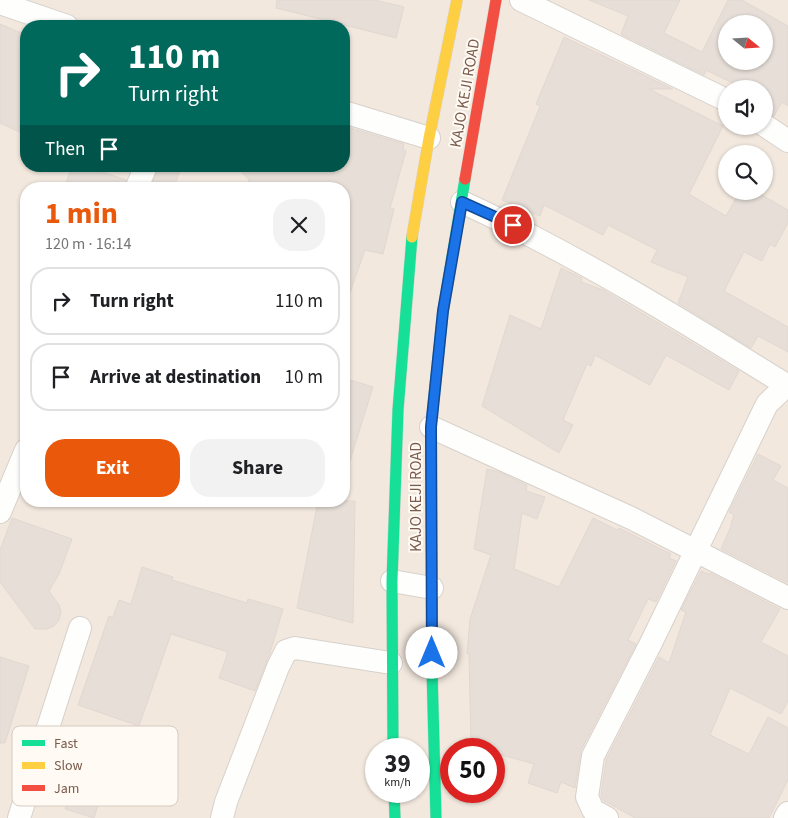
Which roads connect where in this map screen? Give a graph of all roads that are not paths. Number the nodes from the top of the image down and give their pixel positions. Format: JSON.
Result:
{"nodes":[{"id":1,"x":457,"y":0,"type":"edge"},
{"id":2,"x":496,"y":0,"type":"edge"},
{"id":3,"x":521,"y":0,"type":"edge"},
{"id":4,"x":0,"y":2,"type":"edge"},
{"id":5,"x":50,"y":20,"type":"edge"},
{"id":6,"x":718,"y":96,"type":"edge"},
{"id":7,"x":350,"y":114,"type":"edge"},
{"id":8,"x":773,"y":131,"type":"edge"},
{"id":9,"x":429,"y":138,"type":"junction"},
{"id":10,"x":788,"y":141,"type":"edge"},
{"id":11,"x":462,"y":202,"type":"junction"},
{"id":12,"x":788,"y":385,"type":"edge"},
{"id":13,"x":431,"y":427,"type":"junction"},
{"id":14,"x":20,"y":464,"type":"edge"},
{"id":15,"x":0,"y":512,"type":"edge"},
{"id":16,"x":696,"y":550,"type":"junction"},
{"id":17,"x":392,"y":581,"type":"junction"},
{"id":18,"x":432,"y":588,"type":"junction"},
{"id":19,"x":788,"y":598,"type":"edge"},
{"id":20,"x":80,"y":628,"type":"dead end"},
{"id":21,"x":391,"y":663,"type":"junction"},
{"id":22,"x":49,"y":726,"type":"edge"},
{"id":23,"x":393,"y":738,"type":"edge"},
{"id":24,"x":394,"y":803,"type":"edge"},
{"id":25,"x":23,"y":806,"type":"edge"},
{"id":26,"x":788,"y":812,"type":"edge"},
{"id":27,"x":19,"y":818,"type":"edge"},
{"id":28,"x":222,"y":818,"type":"edge"},
{"id":29,"x":395,"y":818,"type":"edge"},
{"id":30,"x":436,"y":818,"type":"edge"},
{"id":31,"x":607,"y":818,"type":"edge"},
{"id":32,"x":785,"y":818,"type":"edge"}],
"edges":[{"from":1,"to":9,"type":"main road","name":"KAJO KEJI ROAD"},
{"from":2,"to":11,"type":"main road","name":"KAJO KEJI ROAD"},
{"from":3,"to":6,"type":"street"},
{"from":4,"to":5,"type":"street"},
{"from":7,"to":9,"type":"street"},
{"from":8,"to":10,"type":"street"},
{"from":9,"to":17,"type":"main road","name":"KAJO KEJI ROAD"},
{"from":11,"to":12,"type":"street"},
{"from":11,"to":13,"type":"main road","name":"KAJO KEJI ROAD"},
{"from":12,"to":16,"type":"street"},
{"from":13,"to":16,"type":"street"},
{"from":13,"to":18,"type":"main road","name":"KAJO KEJI ROAD"},
{"from":14,"to":15,"type":"street"},
{"from":16,"to":19,"type":"street"},
{"from":16,"to":31,"type":"street"},
{"from":17,"to":18,"type":"street"},
{"from":17,"to":21,"type":"main road","name":"KAJO KEJI ROAD"},
{"from":18,"to":30,"type":"main road","name":"KAJO KEJI ROAD"},
{"from":20,"to":22,"type":"street"},
{"from":21,"to":23,"type":"main road","name":"KAJO KEJI ROAD"},
{"from":21,"to":28,"type":"street"},
{"from":24,"to":29,"type":"main road"},
{"from":25,"to":27,"type":"street"},
{"from":26,"to":32,"type":"street"}]}
